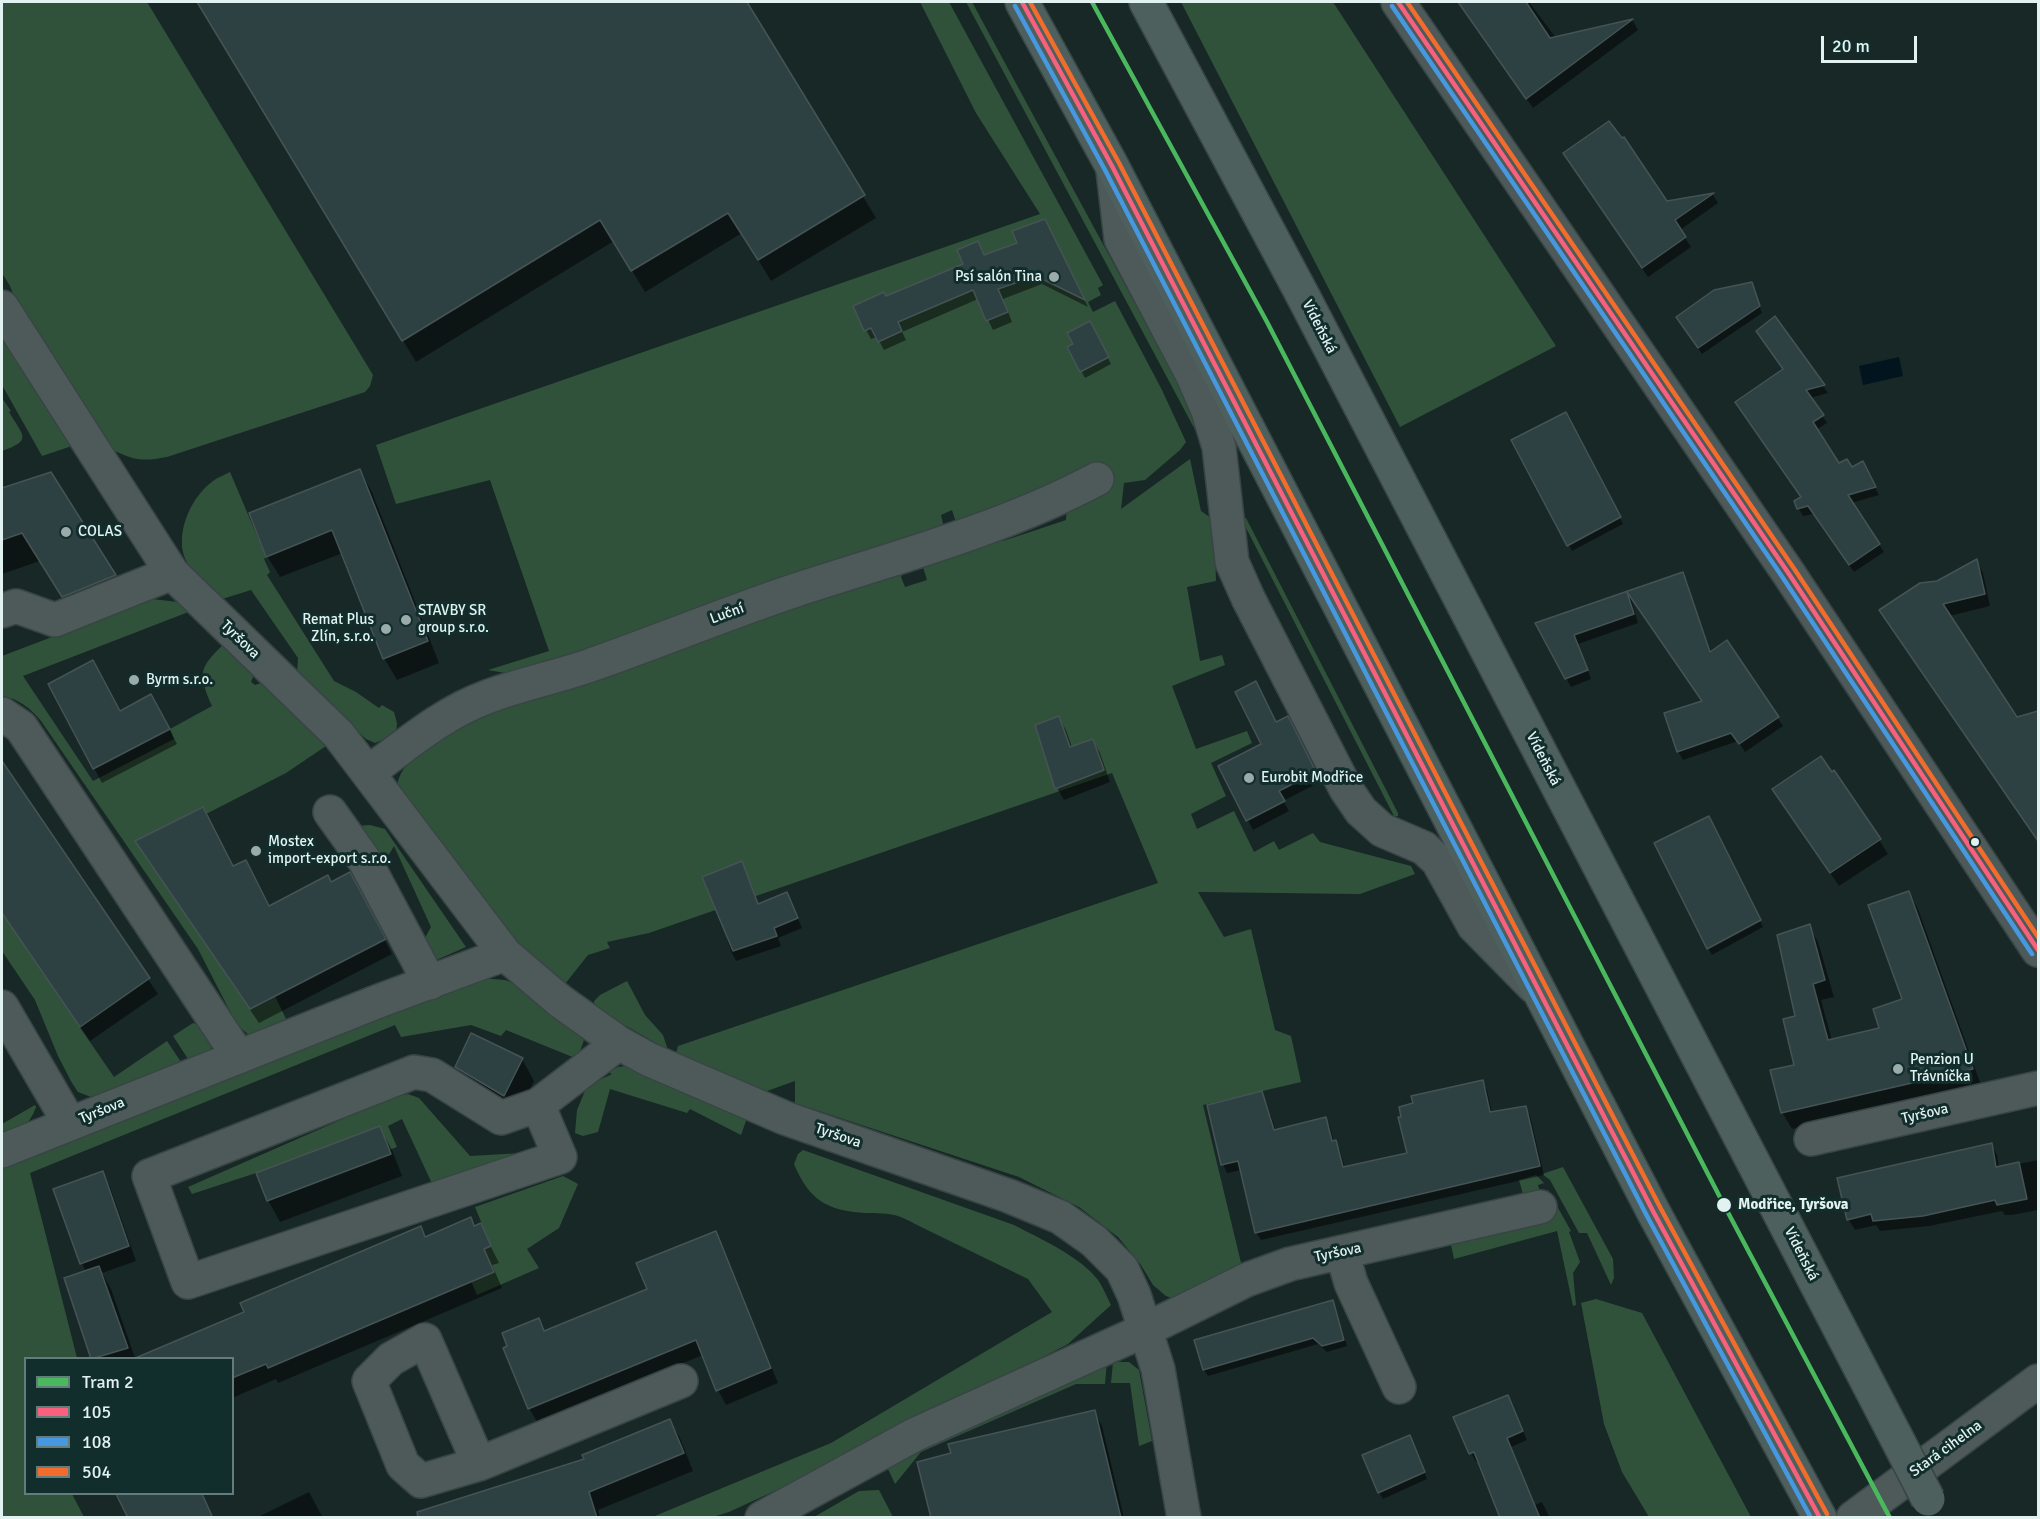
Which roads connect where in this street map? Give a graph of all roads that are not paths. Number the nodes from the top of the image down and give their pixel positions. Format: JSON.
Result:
{"nodes":[{"id":1,"x":1022,"y":2,"type":"edge"},
{"id":2,"x":1146,"y":2,"type":"edge"},
{"id":3,"x":1398,"y":2,"type":"edge"},
{"id":4,"x":1112,"y":166,"type":"junction"},
{"id":5,"x":2,"y":307,"type":"edge"},
{"id":6,"x":1097,"y":479,"type":"dead end"},
{"id":7,"x":172,"y":573,"type":"junction"},
{"id":8,"x":2,"y":611,"type":"edge"},
{"id":9,"x":2,"y":714,"type":"edge"},
{"id":10,"x":369,"y":772,"type":"junction"},
{"id":11,"x":330,"y":812,"type":"dead end"},
{"id":12,"x":2038,"y":950,"type":"edge"},
{"id":13,"x":505,"y":954,"type":"junction"},
{"id":14,"x":430,"y":983,"type":"junction"},
{"id":15,"x":1543,"y":997,"type":"junction"},
{"id":16,"x":2,"y":1007,"type":"edge"},
{"id":17,"x":619,"y":1043,"type":"junction"},
{"id":18,"x":239,"y":1057,"type":"junction"},
{"id":19,"x":2038,"y":1088,"type":"edge"},
{"id":20,"x":538,"y":1105,"type":"junction"},
{"id":21,"x":70,"y":1124,"type":"junction"},
{"id":22,"x":1811,"y":1139,"type":"dead end"},
{"id":23,"x":2,"y":1150,"type":"edge"},
{"id":24,"x":1540,"y":1207,"type":"dead end"},
{"id":25,"x":1342,"y":1252,"type":"junction"},
{"id":26,"x":1146,"y":1330,"type":"junction"},
{"id":27,"x":2038,"y":1381,"type":"edge"},
{"id":28,"x":681,"y":1382,"type":"dead end"},
{"id":29,"x":1399,"y":1387,"type":"dead end"},
{"id":30,"x":479,"y":1464,"type":"dead end"},
{"id":31,"x":1933,"y":1508,"type":"edge"},
{"id":32,"x":1805,"y":1510,"type":"edge"},
{"id":33,"x":762,"y":1518,"type":"edge"},
{"id":34,"x":1184,"y":1518,"type":"edge"},
{"id":35,"x":1853,"y":1518,"type":"edge"}],
"edges":[{"from":1,"to":4,"type":"highway"},
{"from":2,"to":31,"type":"highway","name":"Vídeňská","bridge":true},
{"from":3,"to":12,"type":"street"},
{"from":4,"to":15,"type":"highway"},
{"from":4,"to":15,"type":"street"},
{"from":5,"to":7,"type":"street","name":"Tyršova"},
{"from":6,"to":10,"type":"street","name":"Luční"},
{"from":7,"to":8,"type":"street"},
{"from":7,"to":10,"type":"street","name":"Tyršova"},
{"from":9,"to":18,"type":"street"},
{"from":10,"to":13,"type":"street","name":"Tyršova"},
{"from":11,"to":14,"type":"street"},
{"from":13,"to":14,"type":"street","name":"Tyršova"},
{"from":13,"to":17,"type":"street","name":"Tyršova"},
{"from":14,"to":18,"type":"street","name":"Tyršova"},
{"from":15,"to":32,"type":"highway"},
{"from":16,"to":21,"type":"street"},
{"from":17,"to":20,"type":"street"},
{"from":17,"to":26,"type":"street","name":"Tyršova"},
{"from":18,"to":21,"type":"street","name":"Tyršova"},
{"from":19,"to":22,"type":"street","name":"Tyršova"},
{"from":20,"to":20,"type":"street"},
{"from":21,"to":23,"type":"street","name":"Tyršova"},
{"from":24,"to":25,"type":"street","name":"Tyršova"},
{"from":25,"to":26,"type":"street","name":"Tyršova"},
{"from":25,"to":29,"type":"street"},
{"from":26,"to":33,"type":"street","name":"Tyršova"},
{"from":26,"to":34,"type":"street","name":"Tyršova"},
{"from":27,"to":35,"type":"street","name":"Stará cihelna"},
{"from":28,"to":30,"type":"street"}]}
